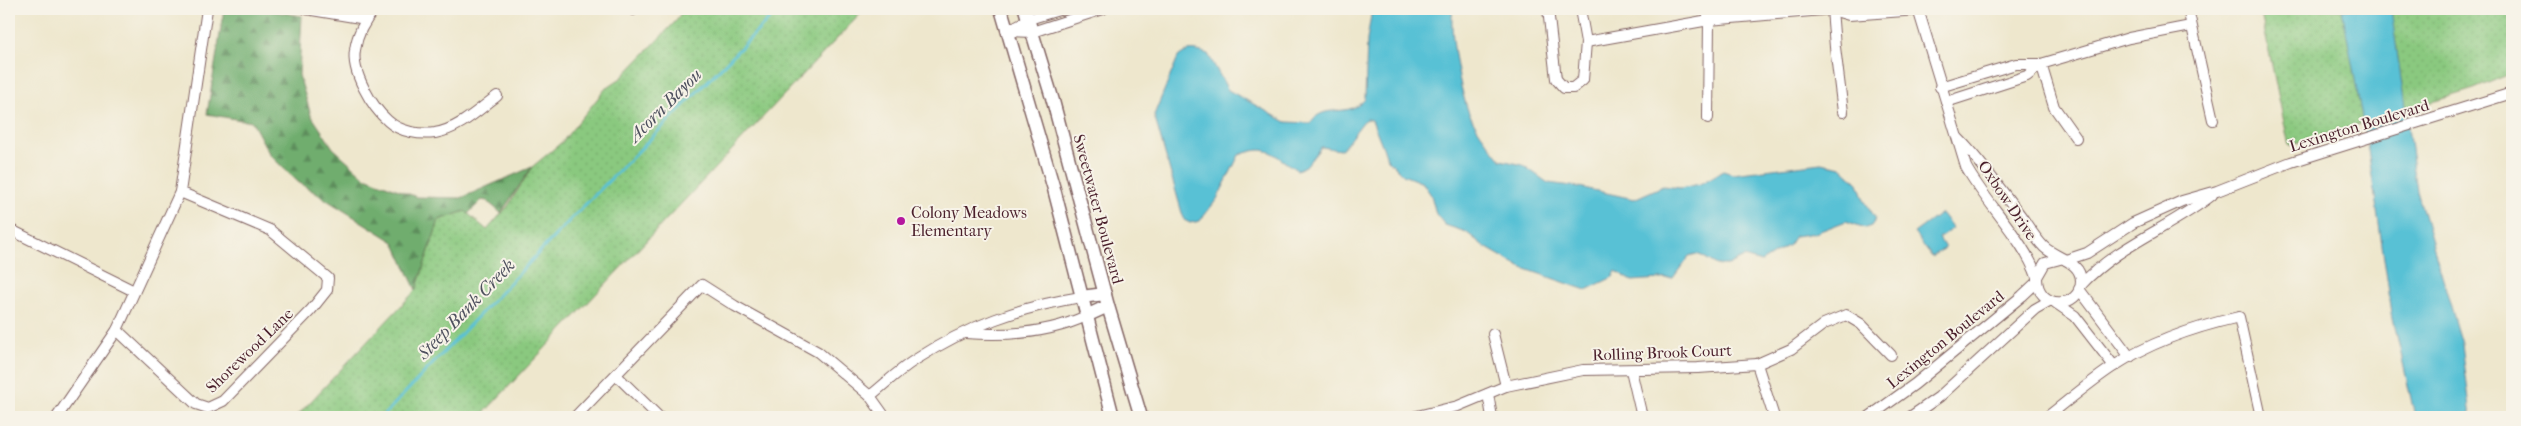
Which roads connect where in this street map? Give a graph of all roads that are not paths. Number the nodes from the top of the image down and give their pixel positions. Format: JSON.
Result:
{"nodes":[{"id":1,"x":207,"y":9,"type":"edge"},
{"id":2,"x":306,"y":9,"type":"edge"},
{"id":3,"x":375,"y":9,"type":"edge"},
{"id":4,"x":1001,"y":9,"type":"edge"},
{"id":5,"x":1062,"y":9,"type":"edge"},
{"id":6,"x":1103,"y":9,"type":"edge"},
{"id":7,"x":1548,"y":9,"type":"edge"},
{"id":8,"x":1580,"y":9,"type":"edge"},
{"id":9,"x":1707,"y":9,"type":"edge"},
{"id":10,"x":1833,"y":9,"type":"edge"},
{"id":11,"x":1918,"y":9,"type":"edge"},
{"id":12,"x":2188,"y":9,"type":"edge"},
{"id":13,"x":1027,"y":14,"type":"edge"},
{"id":14,"x":366,"y":19,"type":"junction"},
{"id":15,"x":1709,"y":20,"type":"junction"},
{"id":16,"x":2191,"y":26,"type":"junction"},
{"id":17,"x":1008,"y":31,"type":"junction"},
{"id":18,"x":1032,"y":32,"type":"junction"},
{"id":19,"x":1586,"y":42,"type":"junction"},
{"id":20,"x":2041,"y":64,"type":"junction"},
{"id":21,"x":1940,"y":87,"type":"junction"},
{"id":22,"x":2512,"y":93,"type":"edge"},
{"id":23,"x":497,"y":96,"type":"dead end"},
{"id":24,"x":1946,"y":102,"type":"junction"},
{"id":25,"x":1843,"y":112,"type":"dead end"},
{"id":26,"x":1708,"y":118,"type":"dead end"},
{"id":27,"x":2213,"y":120,"type":"dead end"},
{"id":28,"x":1958,"y":138,"type":"junction"},
{"id":29,"x":2076,"y":138,"type":"dead end"},
{"id":30,"x":2217,"y":191,"type":"junction"},
{"id":31,"x":180,"y":192,"type":"junction"},
{"id":32,"x":9,"y":229,"type":"edge"},
{"id":33,"x":2063,"y":259,"type":"junction"},
{"id":34,"x":2037,"y":279,"type":"junction"},
{"id":35,"x":2080,"y":287,"type":"junction"},
{"id":36,"x":134,"y":292,"type":"junction"},
{"id":37,"x":1081,"y":297,"type":"junction"},
{"id":38,"x":1107,"y":300,"type":"junction"},
{"id":39,"x":2053,"y":302,"type":"junction"},
{"id":40,"x":1086,"y":316,"type":"junction"},
{"id":41,"x":117,"y":330,"type":"junction"},
{"id":42,"x":965,"y":333,"type":"junction"},
{"id":43,"x":1493,"y":334,"type":"dead end"},
{"id":44,"x":1891,"y":355,"type":"dead end"},
{"id":45,"x":2130,"y":357,"type":"junction"},
{"id":46,"x":1757,"y":364,"type":"junction"},
{"id":47,"x":2114,"y":366,"type":"junction"},
{"id":48,"x":1630,"y":370,"type":"junction"},
{"id":49,"x":616,"y":375,"type":"junction"},
{"id":50,"x":1506,"y":386,"type":"junction"},
{"id":51,"x":1488,"y":394,"type":"junction"},
{"id":52,"x":870,"y":396,"type":"junction"},
{"id":53,"x":57,"y":417,"type":"edge"},
{"id":54,"x":575,"y":417,"type":"edge"},
{"id":55,"x":659,"y":417,"type":"edge"},
{"id":56,"x":885,"y":417,"type":"edge"},
{"id":57,"x":1113,"y":417,"type":"edge"},
{"id":58,"x":1141,"y":417,"type":"edge"},
{"id":59,"x":1413,"y":417,"type":"edge"},
{"id":60,"x":1492,"y":417,"type":"edge"},
{"id":61,"x":1642,"y":417,"type":"edge"},
{"id":62,"x":1774,"y":417,"type":"edge"},
{"id":63,"x":1869,"y":417,"type":"edge"},
{"id":64,"x":1910,"y":417,"type":"edge"},
{"id":65,"x":2047,"y":417,"type":"edge"},
{"id":66,"x":2261,"y":417,"type":"edge"}],
"edges":[{"from":1,"to":31,"type":"street"},
{"from":2,"to":14,"type":"street"},
{"from":3,"to":14,"type":"street"},
{"from":4,"to":17,"type":"main road"},
{"from":5,"to":13,"type":"street"},
{"from":6,"to":18,"type":"street"},
{"from":7,"to":19,"type":"street"},
{"from":8,"to":19,"type":"street"},
{"from":9,"to":15,"type":"street"},
{"from":10,"to":11,"type":"street"},
{"from":10,"to":15,"type":"street"},
{"from":10,"to":25,"type":"street"},
{"from":11,"to":21,"type":"street","name":"Oxbow Drive"},
{"from":12,"to":16,"type":"street"},
{"from":13,"to":17,"type":"street"},
{"from":13,"to":18,"type":"main road","name":"Sweetwater Boulevard"},
{"from":14,"to":23,"type":"street"},
{"from":15,"to":19,"type":"street"},
{"from":15,"to":26,"type":"street"},
{"from":16,"to":20,"type":"street"},
{"from":16,"to":27,"type":"street"},
{"from":17,"to":18,"type":"street"},
{"from":17,"to":37,"type":"main road"},
{"from":18,"to":38,"type":"main road","name":"Sweetwater Boulevard"},
{"from":20,"to":21,"type":"street"},
{"from":20,"to":24,"type":"street"},
{"from":20,"to":29,"type":"street"},
{"from":21,"to":24,"type":"street","name":"Oxbow Drive"},
{"from":22,"to":30,"type":"street","name":"Lexington Boulevard"},
{"from":24,"to":28,"type":"street","name":"Oxbow Drive"},
{"from":28,"to":33,"type":"street","name":"Oxbow Drive"},
{"from":28,"to":34,"type":"street","name":"Oxbow Drive"},
{"from":30,"to":33,"type":"street","name":"Lexington Boulevard"},
{"from":30,"to":35,"type":"street","name":"Lexington Boulevard"},
{"from":31,"to":36,"type":"street"},
{"from":31,"to":41,"type":"street","name":"Shorewood Lane"},
{"from":32,"to":36,"type":"street"},
{"from":33,"to":34,"type":"street"},
{"from":33,"to":35,"type":"street"},
{"from":34,"to":39,"type":"street"},
{"from":34,"to":63,"type":"street","name":"Lexington Boulevard"},
{"from":35,"to":39,"type":"street"},
{"from":35,"to":45,"type":"street"},
{"from":36,"to":41,"type":"street"},
{"from":37,"to":38,"type":"main road"},
{"from":37,"to":40,"type":"main road"},
{"from":37,"to":42,"type":"street"},
{"from":38,"to":40,"type":"main road"},
{"from":38,"to":58,"type":"main road","name":"Sweetwater Boulevard"},
{"from":39,"to":47,"type":"street"},
{"from":39,"to":64,"type":"street"},
{"from":40,"to":42,"type":"street"},
{"from":40,"to":57,"type":"main road"},
{"from":41,"to":53,"type":"street"},
{"from":42,"to":52,"type":"street"},
{"from":43,"to":50,"type":"street"},
{"from":44,"to":46,"type":"street","name":"Rolling Brook Court"},
{"from":45,"to":47,"type":"street"},
{"from":45,"to":66,"type":"street"},
{"from":46,"to":48,"type":"street","name":"Rolling Brook Court"},
{"from":46,"to":62,"type":"street"},
{"from":47,"to":65,"type":"street"},
{"from":48,"to":50,"type":"street","name":"Rolling Brook Court"},
{"from":48,"to":61,"type":"street"},
{"from":49,"to":52,"type":"street"},
{"from":49,"to":54,"type":"street"},
{"from":49,"to":55,"type":"street"},
{"from":50,"to":51,"type":"street","name":"Rolling Brook Court"},
{"from":51,"to":59,"type":"street","name":"Rolling Brook Court"},
{"from":51,"to":60,"type":"street"},
{"from":52,"to":56,"type":"street"}]}
